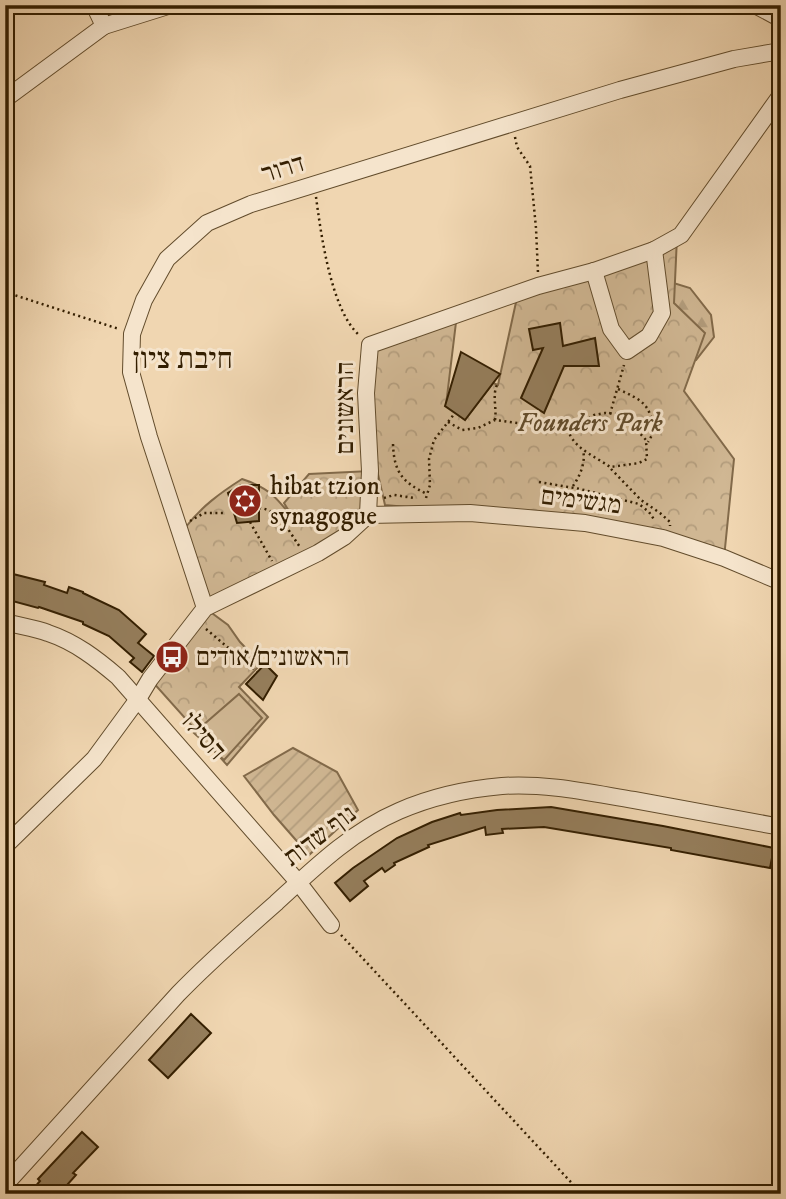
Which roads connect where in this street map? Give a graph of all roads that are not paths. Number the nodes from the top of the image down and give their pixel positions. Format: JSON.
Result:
{"nodes":[{"id":1,"x":93,"y":5,"type":"edge"},
{"id":2,"x":171,"y":5,"type":"edge"},
{"id":3,"x":755,"y":5,"type":"edge"},
{"id":4,"x":781,"y":19,"type":"edge"},
{"id":5,"x":104,"y":26,"type":"junction"},
{"id":6,"x":781,"y":51,"type":"edge"},
{"id":7,"x":781,"y":95,"type":"edge"},
{"id":8,"x":5,"y":99,"type":"edge"},
{"id":9,"x":654,"y":250,"type":"junction"},
{"id":10,"x":594,"y":271,"type":"junction"},
{"id":11,"x":368,"y":515,"type":"junction"},
{"id":12,"x":781,"y":582,"type":"edge"},
{"id":13,"x":200,"y":614,"type":"junction"},
{"id":14,"x":5,"y":622,"type":"edge"},
{"id":15,"x":138,"y":699,"type":"junction"},
{"id":16,"x":781,"y":827,"type":"edge"},
{"id":17,"x":5,"y":846,"type":"edge"},
{"id":18,"x":298,"y":883,"type":"junction"},
{"id":19,"x":331,"y":925,"type":"road end"},
{"id":20,"x":5,"y":1185,"type":"edge"}],
"edges":[{"from":1,"to":5,"type":"street"},
{"from":2,"to":5,"type":"street"},
{"from":3,"to":4,"type":"street"},
{"from":5,"to":8,"type":"street"},
{"from":6,"to":13,"type":"street","name":"דרור"},
{"from":7,"to":9,"type":"street","name":"הראשונים"},
{"from":9,"to":10,"type":"street","name":"הראשונים"},
{"from":9,"to":10,"type":"street"},
{"from":10,"to":11,"type":"street","name":"הראשונים"},
{"from":11,"to":12,"type":"street","name":"מגשימים"},
{"from":11,"to":13,"type":"street"},
{"from":13,"to":15,"type":"street"},
{"from":14,"to":15,"type":"street","name":"הסילו"},
{"from":15,"to":17,"type":"street"},
{"from":15,"to":18,"type":"street","name":"הסילו"},
{"from":16,"to":18,"type":"street","name":"נוף שדות"},
{"from":18,"to":19,"type":"street","name":"הסילו"},
{"from":18,"to":20,"type":"street","name":"נוף שדות"}]}
